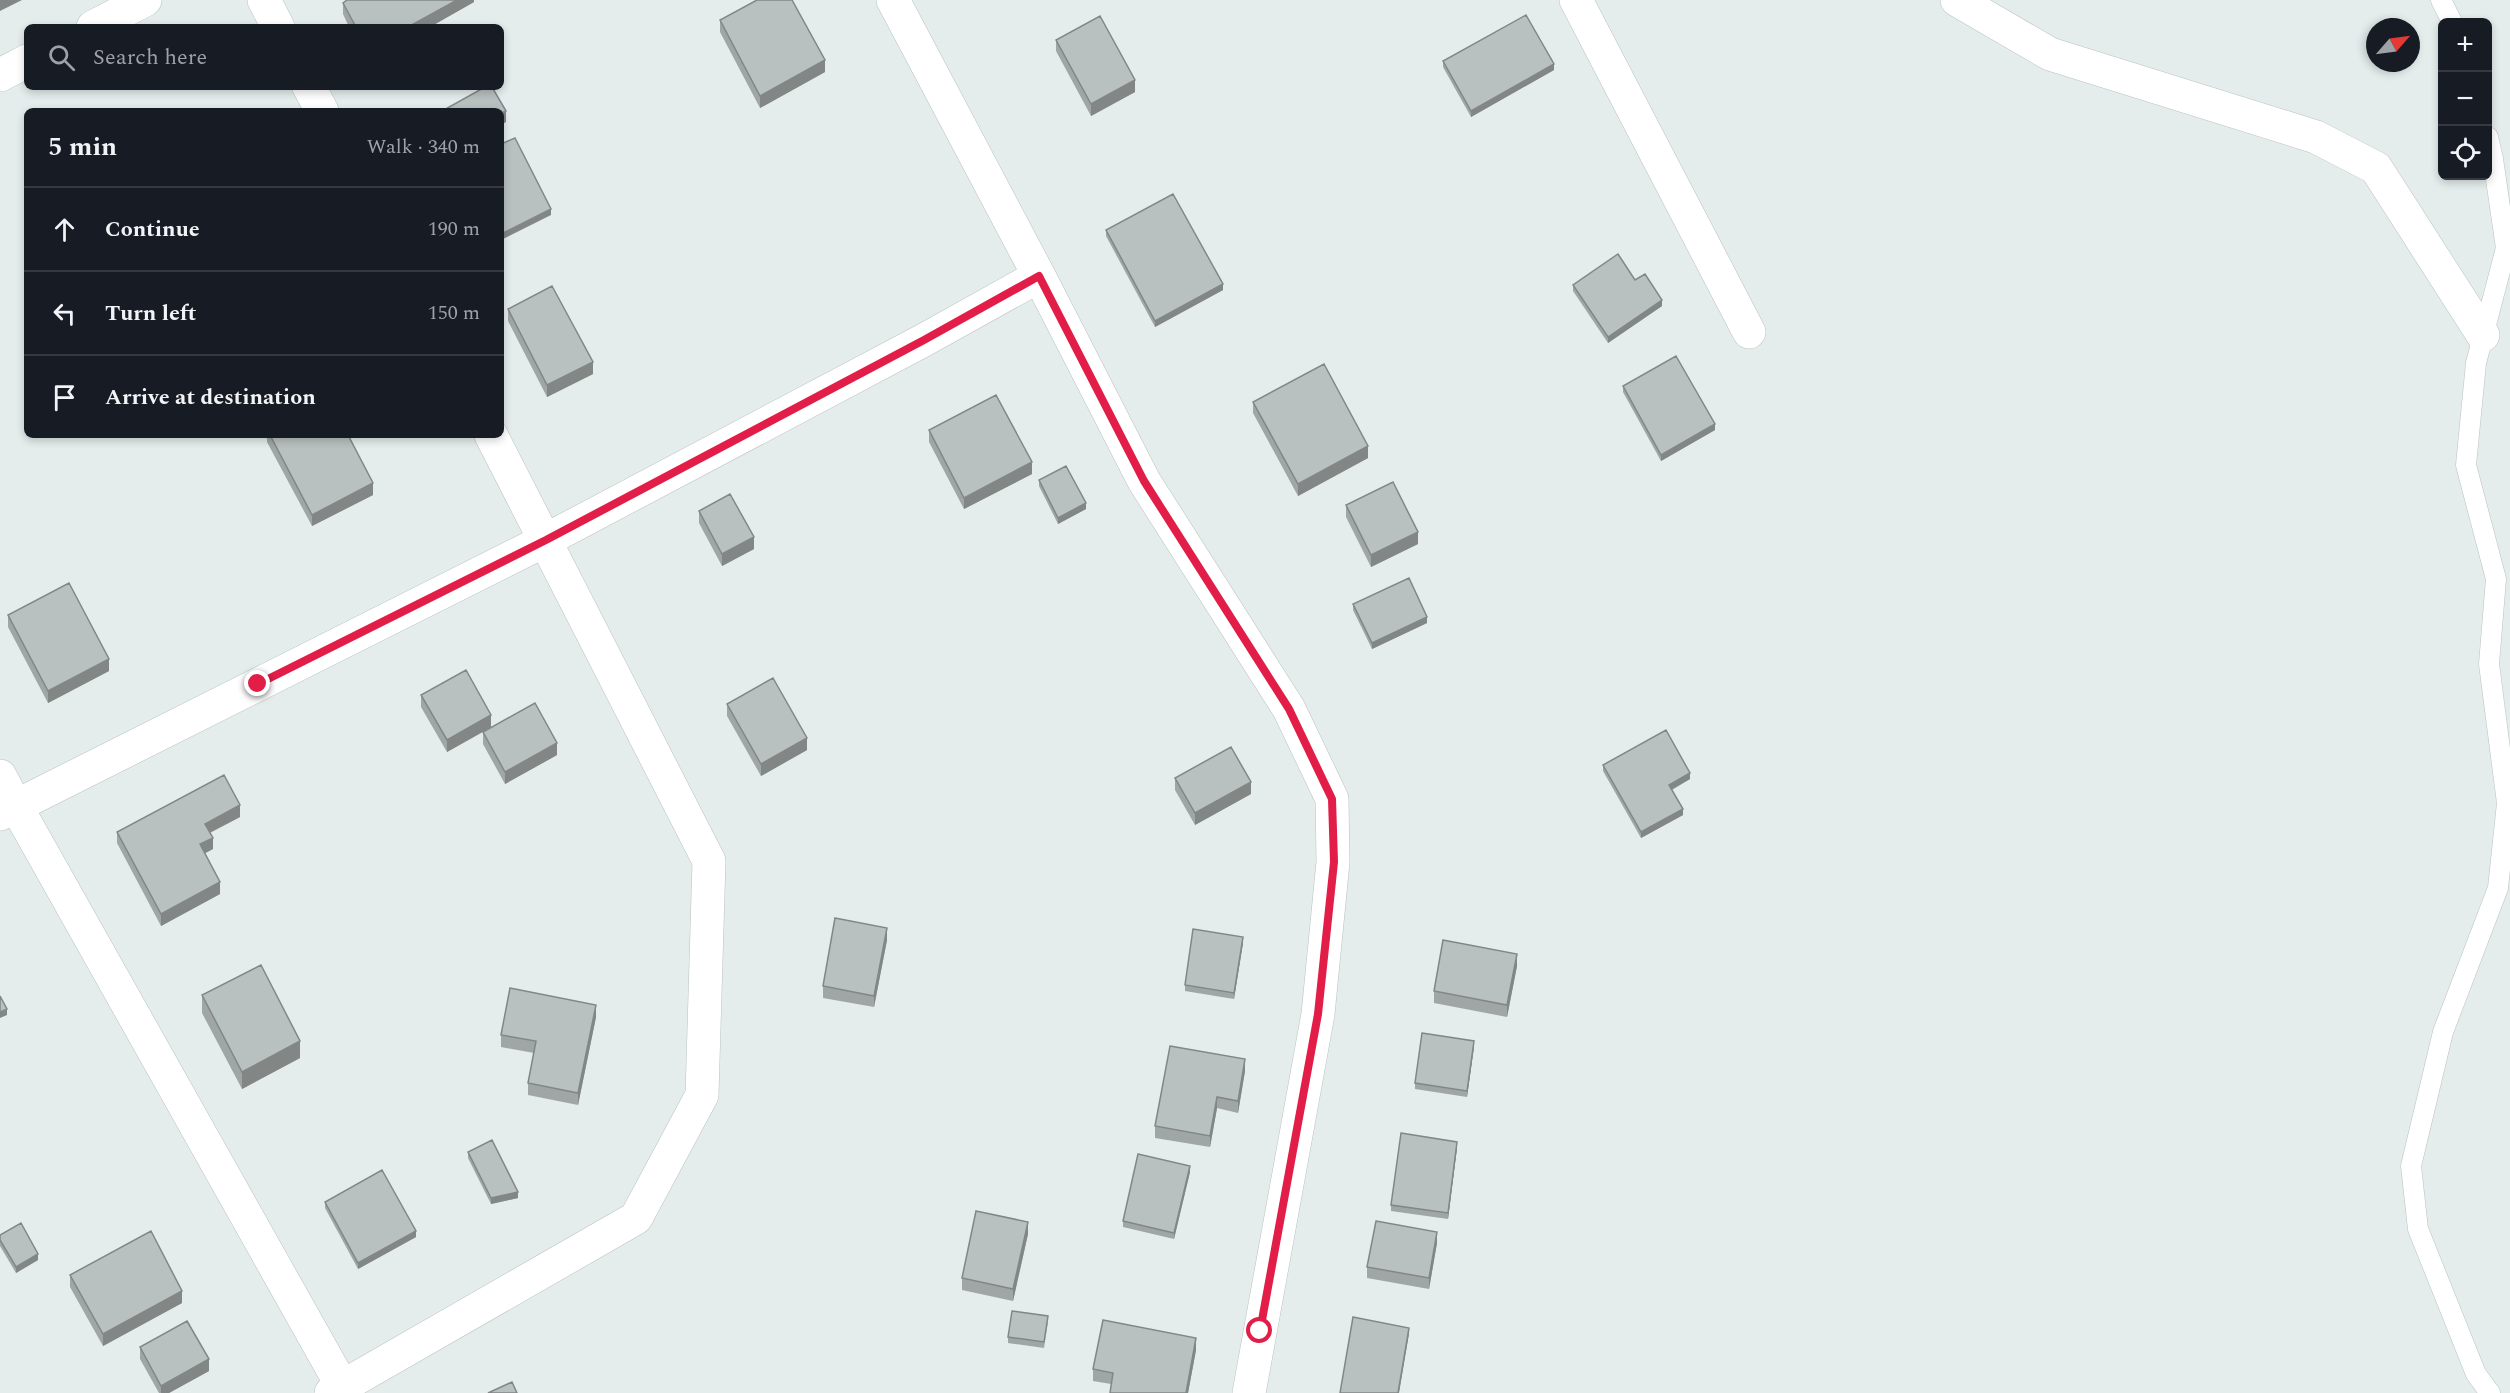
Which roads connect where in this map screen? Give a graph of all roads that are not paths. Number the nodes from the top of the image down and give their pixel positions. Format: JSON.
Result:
{"nodes":[{"id":1,"x":146,"y":0,"type":"edge"},
{"id":2,"x":264,"y":0,"type":"edge"},
{"id":3,"x":893,"y":0,"type":"edge"},
{"id":4,"x":1576,"y":0,"type":"edge"},
{"id":5,"x":1957,"y":0,"type":"edge"},
{"id":6,"x":2441,"y":0,"type":"edge"},
{"id":7,"x":2450,"y":18,"type":"edge"},
{"id":8,"x":99,"y":24,"type":"edge"},
{"id":9,"x":276,"y":24,"type":"edge"},
{"id":10,"x":24,"y":63,"type":"edge"},
{"id":11,"x":0,"y":75,"type":"edge"},
{"id":12,"x":311,"y":90,"type":"edge"},
{"id":13,"x":320,"y":108,"type":"edge"},
{"id":14,"x":2492,"y":155,"type":"edge"},
{"id":15,"x":1039,"y":276,"type":"junction"},
{"id":16,"x":1749,"y":332,"type":"dead end"},
{"id":17,"x":2483,"y":335,"type":"junction"},
{"id":18,"x":493,"y":438,"type":"edge"},
{"id":19,"x":546,"y":540,"type":"junction"},
{"id":20,"x":0,"y":776,"type":"edge"},
{"id":21,"x":8,"y":810,"type":"edge"},
{"id":22,"x":340,"y":1391,"type":"edge"},
{"id":23,"x":1249,"y":1393,"type":"edge"},
{"id":24,"x":2490,"y":1393,"type":"edge"}],
"edges":[{"from":1,"to":8,"type":"street"},
{"from":2,"to":9,"type":"street"},
{"from":3,"to":15,"type":"street"},
{"from":4,"to":16,"type":"street"},
{"from":5,"to":17,"type":"street"},
{"from":6,"to":7,"type":"lane"},
{"from":10,"to":11,"type":"street"},
{"from":12,"to":13,"type":"street"},
{"from":14,"to":17,"type":"lane"},
{"from":15,"to":19,"type":"street"},
{"from":15,"to":23,"type":"street"},
{"from":17,"to":24,"type":"lane"},
{"from":18,"to":19,"type":"street"},
{"from":19,"to":21,"type":"street"},
{"from":19,"to":22,"type":"street"},
{"from":20,"to":21,"type":"street"},
{"from":21,"to":22,"type":"street"}]}
